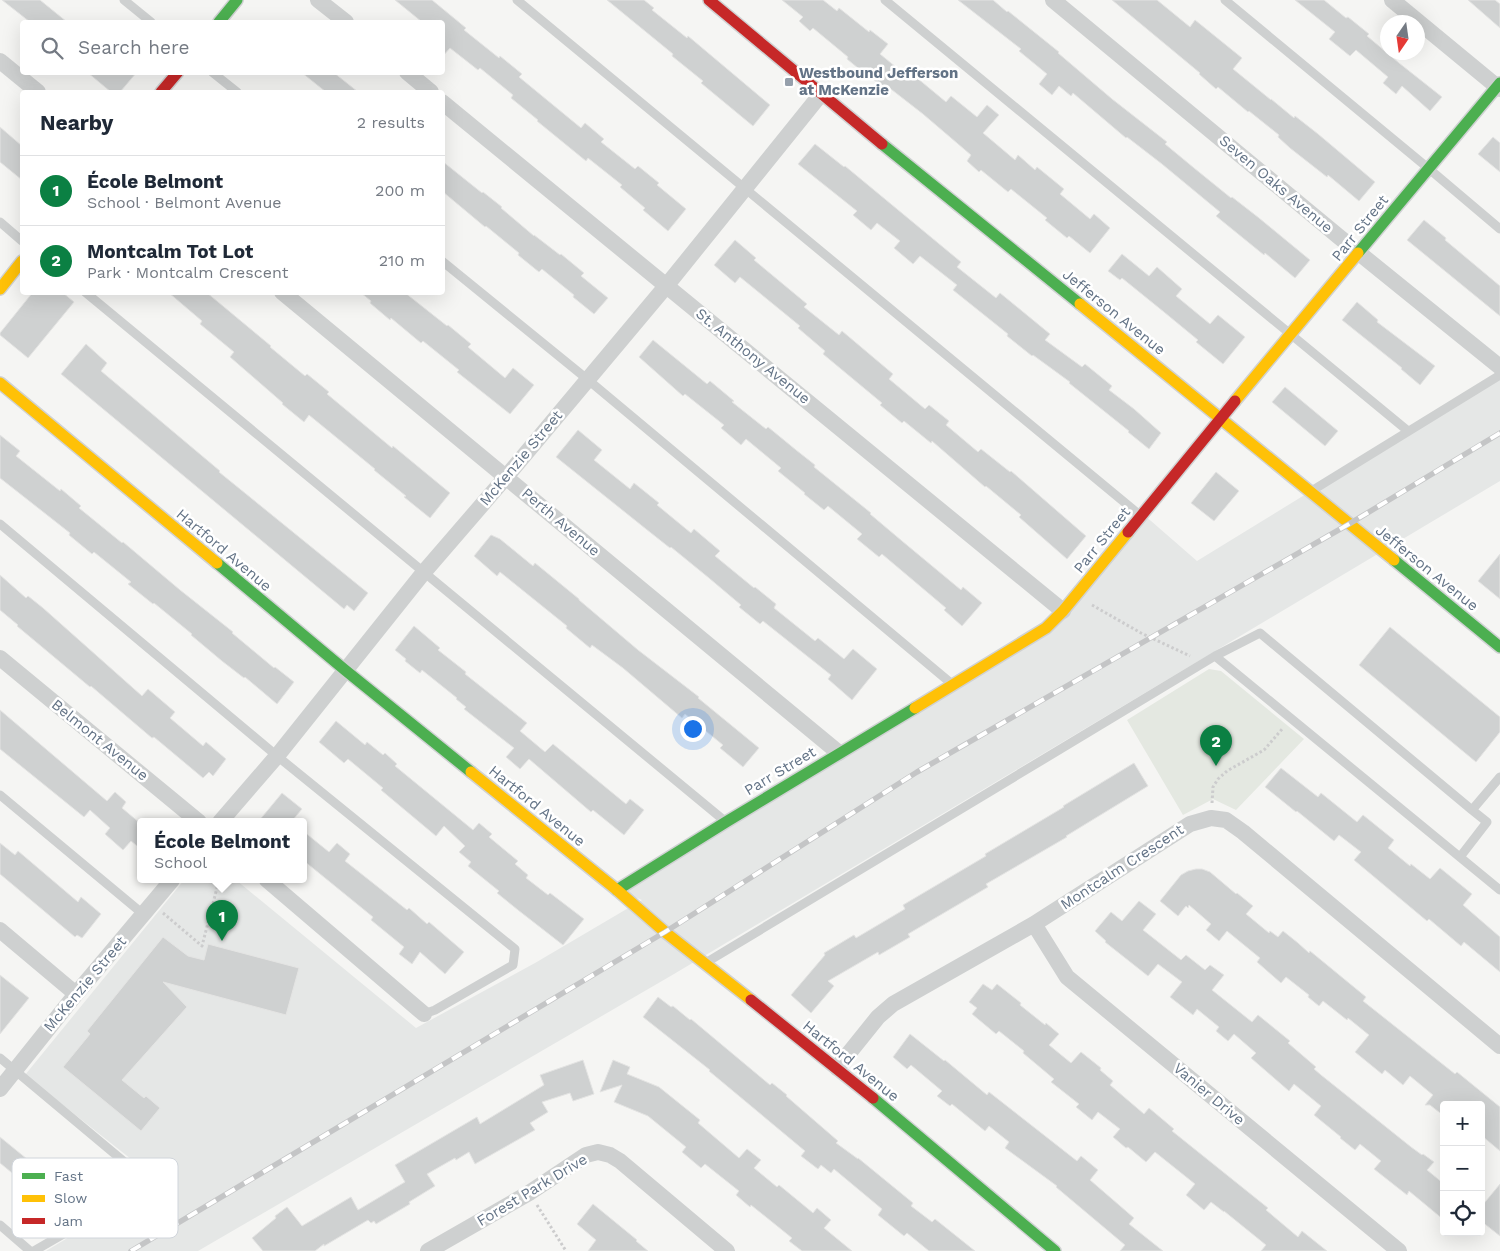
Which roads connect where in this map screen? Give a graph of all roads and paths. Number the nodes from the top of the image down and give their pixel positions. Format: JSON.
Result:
{"nodes":[{"id":1,"x":124,"y":0,"type":"edge"},
{"id":2,"x":237,"y":0,"type":"edge"},
{"id":3,"x":318,"y":0,"type":"edge"},
{"id":4,"x":517,"y":0,"type":"edge"},
{"id":5,"x":709,"y":0,"type":"edge"},
{"id":6,"x":886,"y":0,"type":"edge"},
{"id":7,"x":1054,"y":0,"type":"edge"},
{"id":8,"x":1225,"y":0,"type":"edge"},
{"id":9,"x":1392,"y":0,"type":"edge"},
{"id":10,"x":149,"y":20,"type":"edge"},
{"id":11,"x":221,"y":20,"type":"edge"},
{"id":12,"x":343,"y":20,"type":"edge"},
{"id":13,"x":0,"y":61,"type":"edge"},
{"id":14,"x":175,"y":75,"type":"edge"},
{"id":15,"x":216,"y":75,"type":"edge"},
{"id":16,"x":411,"y":75,"type":"edge"},
{"id":17,"x":1499,"y":86,"type":"edge"},
{"id":18,"x":36,"y":90,"type":"edge"},
{"id":19,"x":163,"y":90,"type":"edge"},
{"id":20,"x":234,"y":90,"type":"edge"},
{"id":21,"x":429,"y":90,"type":"edge"},
{"id":22,"x":821,"y":94,"type":"junction"},
{"id":23,"x":445,"y":104,"type":"edge"},
{"id":24,"x":1428,"y":168,"type":"junction"},
{"id":25,"x":745,"y":188,"type":"junction"},
{"id":26,"x":0,"y":222,"type":"edge"},
{"id":27,"x":1500,"y":229,"type":"edge"},
{"id":28,"x":20,"y":239,"type":"edge"},
{"id":29,"x":1359,"y":253,"type":"junction"},
{"id":30,"x":445,"y":263,"type":"edge"},
{"id":31,"x":20,"y":264,"type":"edge"},
{"id":32,"x":667,"y":286,"type":"junction"},
{"id":33,"x":0,"y":289,"type":"edge"},
{"id":34,"x":89,"y":295,"type":"edge"},
{"id":35,"x":286,"y":295,"type":"edge"},
{"id":36,"x":1291,"y":334,"type":"junction"},
{"id":37,"x":1500,"y":367,"type":"edge"},
{"id":38,"x":1500,"y":375,"type":"edge"},
{"id":39,"x":587,"y":380,"type":"junction"},
{"id":40,"x":0,"y":383,"type":"edge"},
{"id":41,"x":1222,"y":419,"type":"junction"},
{"id":42,"x":1408,"y":431,"type":"junction"},
{"id":43,"x":506,"y":477,"type":"junction"},
{"id":44,"x":1310,"y":492,"type":"junction"},
{"id":45,"x":1141,"y":516,"type":"junction"},
{"id":46,"x":0,"y":524,"type":"edge"},
{"id":47,"x":424,"y":572,"type":"junction"},
{"id":48,"x":1077,"y":594,"type":"junction"},
{"id":49,"x":1063,"y":611,"type":"junction"},
{"id":50,"x":1500,"y":647,"type":"edge"},
{"id":51,"x":1215,"y":656,"type":"junction"},
{"id":52,"x":0,"y":658,"type":"edge"},
{"id":53,"x":1204,"y":663,"type":"junction"},
{"id":54,"x":344,"y":670,"type":"junction"},
{"id":55,"x":953,"y":686,"type":"junction"},
{"id":56,"x":1291,"y":718,"type":"junction"},
{"id":57,"x":839,"y":753,"type":"junction"},
{"id":58,"x":276,"y":756,"type":"junction"},
{"id":59,"x":1500,"y":777,"type":"edge"},
{"id":60,"x":0,"y":795,"type":"edge"},
{"id":61,"x":1472,"y":810,"type":"junction"},
{"id":62,"x":194,"y":818,"type":"edge"},
{"id":63,"x":223,"y":818,"type":"edge"},
{"id":64,"x":1211,"y":818,"type":"junction"},
{"id":65,"x":726,"y":822,"type":"junction"},
{"id":66,"x":1460,"y":857,"type":"junction"},
{"id":67,"x":170,"y":883,"type":"edge"},
{"id":68,"x":218,"y":883,"type":"edge"},
{"id":69,"x":271,"y":883,"type":"edge"},
{"id":70,"x":617,"y":890,"type":"junction"},
{"id":71,"x":1500,"y":890,"type":"edge"},
{"id":72,"x":148,"y":909,"type":"junction"},
{"id":73,"x":1034,"y":924,"type":"junction"},
{"id":74,"x":0,"y":930,"type":"edge"},
{"id":75,"x":704,"y":964,"type":"junction"},
{"id":76,"x":76,"y":994,"type":"junction"},
{"id":77,"x":424,"y":1014,"type":"joint"},
{"id":78,"x":1500,"y":1046,"type":"edge"},
{"id":79,"x":0,"y":1058,"type":"edge"},
{"id":80,"x":837,"y":1068,"type":"junction"},
{"id":81,"x":15,"y":1070,"type":"junction"},
{"id":82,"x":0,"y":1089,"type":"edge"},
{"id":83,"x":120,"y":1158,"type":"edge"},
{"id":84,"x":529,"y":1193,"type":"junction"},
{"id":85,"x":0,"y":1225,"type":"edge"},
{"id":86,"x":12,"y":1235,"type":"edge"},
{"id":87,"x":16,"y":1238,"type":"edge"},
{"id":88,"x":55,"y":1238,"type":"edge"},
{"id":89,"x":32,"y":1251,"type":"edge"},
{"id":90,"x":428,"y":1251,"type":"edge"},
{"id":91,"x":566,"y":1251,"type":"edge"},
{"id":92,"x":728,"y":1251,"type":"edge"},
{"id":93,"x":1055,"y":1251,"type":"edge"},
{"id":94,"x":1399,"y":1251,"type":"edge"}],
"edges":[{"from":1,"to":10,"type":"lane"},
{"from":2,"to":11,"type":"street"},
{"from":3,"to":12,"type":"street"},
{"from":4,"to":25,"type":"lane"},
{"from":5,"to":22,"type":"street","name":"Jefferson Avenue"},
{"from":6,"to":36,"type":"lane"},
{"from":7,"to":29,"type":"street","name":"Seven Oaks Avenue"},
{"from":8,"to":24,"type":"lane"},
{"from":9,"to":17,"type":"street"},
{"from":13,"to":18,"type":"street"},
{"from":14,"to":19,"type":"street"},
{"from":15,"to":20,"type":"lane"},
{"from":16,"to":21,"type":"street"},
{"from":17,"to":24,"type":"street","name":"Parr Street"},
{"from":22,"to":25,"type":"street","name":"McKenzie Street"},
{"from":22,"to":41,"type":"street","name":"Jefferson Avenue"},
{"from":23,"to":32,"type":"street","name":"St. Anthony Avenue"},
{"from":24,"to":27,"type":"lane"},
{"from":24,"to":29,"type":"street","name":"Parr Street"},
{"from":25,"to":32,"type":"street","name":"McKenzie Street"},
{"from":25,"to":45,"type":"lane"},
{"from":26,"to":28,"type":"lane"},
{"from":29,"to":36,"type":"street","name":"Parr Street"},
{"from":29,"to":37,"type":"street","name":"Seven Oaks Avenue"},
{"from":30,"to":39,"type":"lane"},
{"from":31,"to":33,"type":"street"},
{"from":32,"to":39,"type":"street","name":"McKenzie Street"},
{"from":32,"to":49,"type":"street","name":"St. Anthony Avenue"},
{"from":34,"to":47,"type":"lane"},
{"from":35,"to":43,"type":"street","name":"Perth Avenue"},
{"from":36,"to":41,"type":"street","name":"Parr Street"},
{"from":36,"to":42,"type":"lane"},
{"from":38,"to":42,"type":"lane"},
{"from":39,"to":43,"type":"street","name":"McKenzie Street"},
{"from":39,"to":55,"type":"lane"},
{"from":40,"to":54,"type":"street","name":"Hartford Avenue"},
{"from":41,"to":44,"type":"street","name":"Jefferson Avenue"},
{"from":41,"to":45,"type":"street","name":"Parr Street"},
{"from":42,"to":44,"type":"lane"},
{"from":43,"to":47,"type":"street","name":"McKenzie Street"},
{"from":43,"to":57,"type":"street","name":"Perth Avenue"},
{"from":44,"to":50,"type":"street","name":"Jefferson Avenue"},
{"from":45,"to":48,"type":"street","name":"Parr Street"},
{"from":46,"to":58,"type":"lane"},
{"from":47,"to":54,"type":"street","name":"McKenzie Street"},
{"from":47,"to":65,"type":"lane"},
{"from":48,"to":49,"type":"street","name":"Parr Street"},
{"from":48,"to":53,"type":"path"},
{"from":49,"to":55,"type":"street","name":"Parr Street"},
{"from":51,"to":53,"type":"lane"},
{"from":51,"to":56,"type":"lane"},
{"from":51,"to":61,"type":"lane"},
{"from":52,"to":62,"type":"street","name":"Belmont Avenue"},
{"from":53,"to":75,"type":"lane"},
{"from":54,"to":58,"type":"street","name":"McKenzie Street"},
{"from":54,"to":70,"type":"street","name":"Hartford Avenue"},
{"from":55,"to":57,"type":"street","name":"Parr Street"},
{"from":56,"to":64,"type":"path"},
{"from":56,"to":66,"type":"lane"},
{"from":57,"to":65,"type":"street","name":"Parr Street"},
{"from":58,"to":63,"type":"street","name":"McKenzie Street"},
{"from":58,"to":77,"type":"lane"},
{"from":59,"to":61,"type":"lane"},
{"from":60,"to":72,"type":"lane"},
{"from":61,"to":66,"type":"lane"},
{"from":64,"to":73,"type":"street","name":"Montcalm Crescent"},
{"from":64,"to":78,"type":"street"},
{"from":65,"to":70,"type":"street","name":"Parr Street"},
{"from":66,"to":71,"type":"lane"},
{"from":67,"to":72,"type":"street","name":"McKenzie Street"},
{"from":68,"to":72,"type":"path"},
{"from":69,"to":77,"type":"street"},
{"from":70,"to":75,"type":"street","name":"Hartford Avenue"},
{"from":72,"to":76,"type":"street","name":"McKenzie Street"},
{"from":73,"to":80,"type":"street","name":"Montcalm Crescent"},
{"from":73,"to":94,"type":"street","name":"Vanier Drive"},
{"from":74,"to":76,"type":"street"},
{"from":75,"to":80,"type":"street","name":"Hartford Avenue"},
{"from":76,"to":81,"type":"street","name":"McKenzie Street"},
{"from":79,"to":81,"type":"lane"},
{"from":80,"to":93,"type":"street","name":"Hartford Avenue"},
{"from":81,"to":82,"type":"street","name":"McKenzie Street"},
{"from":81,"to":83,"type":"lane"},
{"from":84,"to":90,"type":"street","name":"Forest Park Drive"},
{"from":84,"to":91,"type":"path"},
{"from":84,"to":92,"type":"street","name":"Forest Park Drive"},
{"from":85,"to":86,"type":"lane"},
{"from":87,"to":89,"type":"lane"},
{"from":88,"to":89,"type":"lane"}]}
